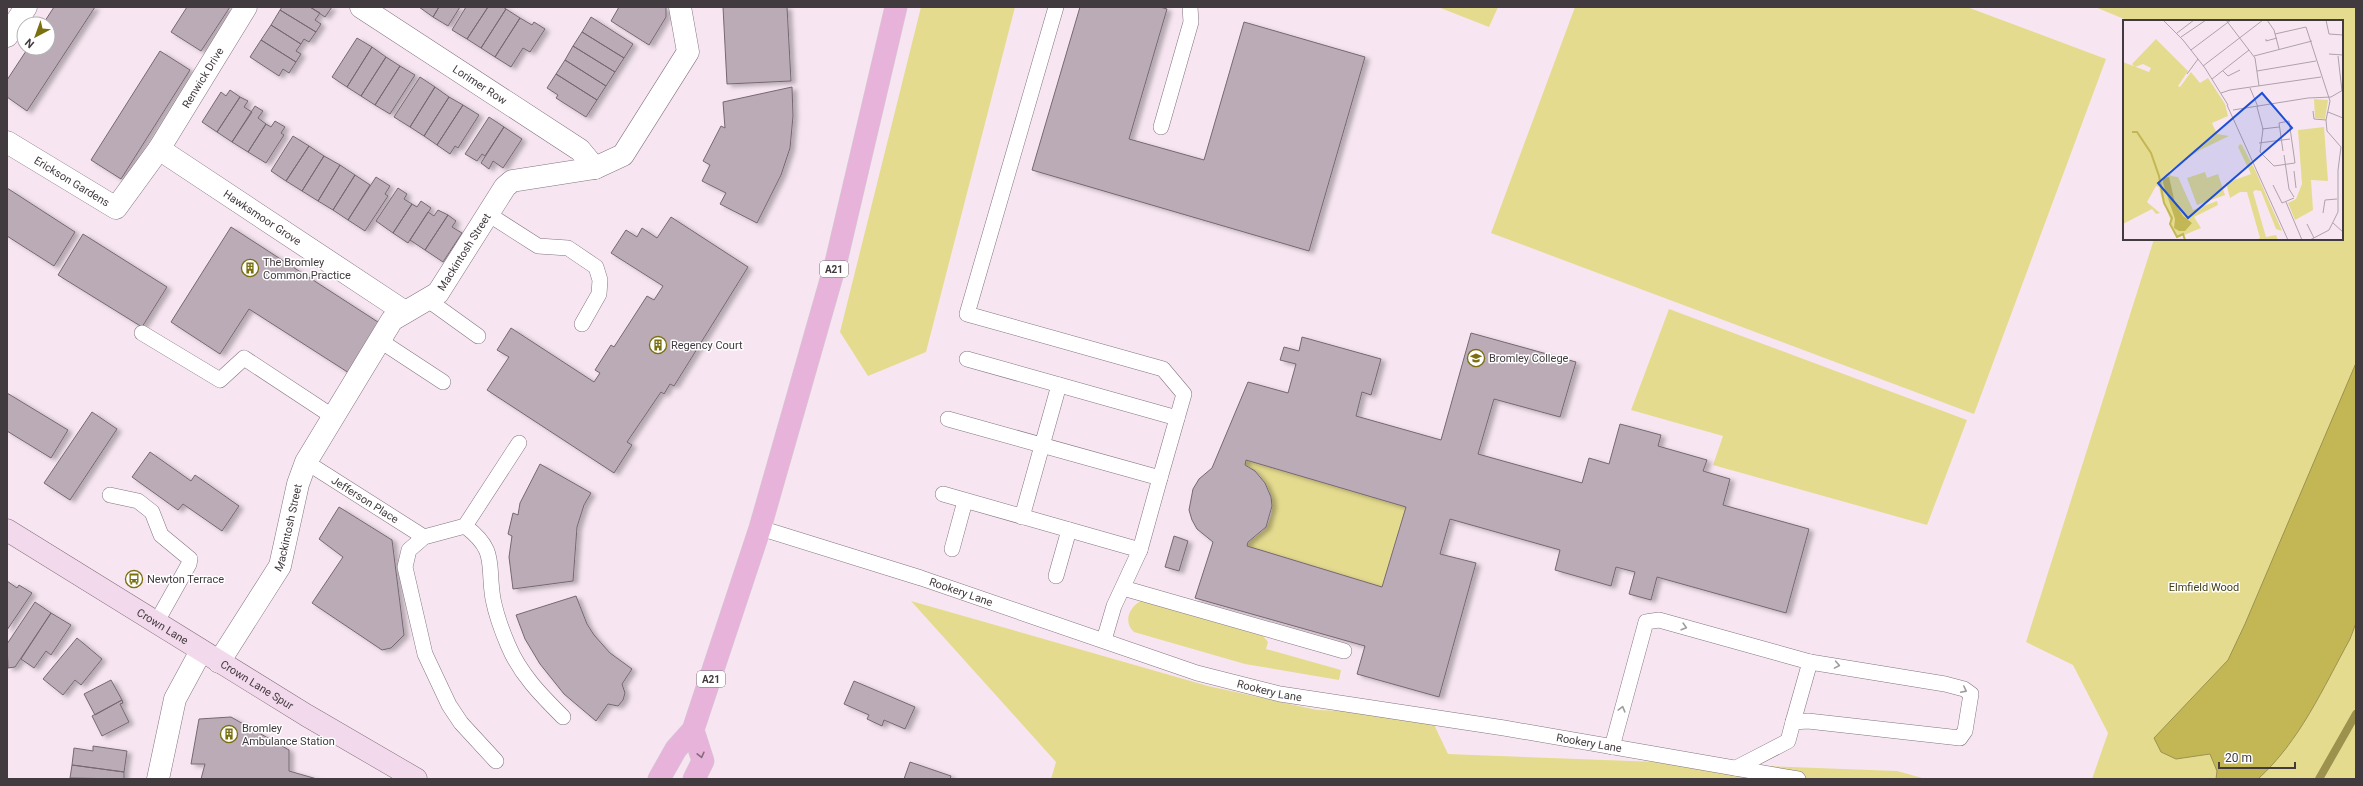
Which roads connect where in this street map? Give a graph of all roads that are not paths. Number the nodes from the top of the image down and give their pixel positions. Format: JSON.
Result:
{"nodes":[{"id":1,"x":26,"y":7,"type":"edge"},
{"id":2,"x":246,"y":7,"type":"edge"},
{"id":3,"x":680,"y":7,"type":"edge"},
{"id":4,"x":896,"y":7,"type":"edge"},
{"id":5,"x":1056,"y":7,"type":"edge"},
{"id":6,"x":1190,"y":7,"type":"edge"},
{"id":7,"x":364,"y":8,"type":"edge"},
{"id":8,"x":7,"y":36,"type":"edge"},
{"id":9,"x":1161,"y":127,"type":"dead end"},
{"id":10,"x":7,"y":142,"type":"edge"},
{"id":11,"x":159,"y":149,"type":"junction"},
{"id":12,"x":595,"y":168,"type":"junction"},
{"id":13,"x":488,"y":214,"type":"junction"},
{"id":14,"x":428,"y":300,"type":"junction"},
{"id":15,"x":405,"y":312,"type":"junction"},
{"id":16,"x":582,"y":324,"type":"dead end"},
{"id":17,"x":142,"y":333,"type":"dead end"},
{"id":18,"x":478,"y":336,"type":"dead end"},
{"id":19,"x":379,"y":340,"type":"junction"},
{"id":20,"x":967,"y":359,"type":"dead end"},
{"id":21,"x":443,"y":382,"type":"dead end"},
{"id":22,"x":1059,"y":385,"type":"junction"},
{"id":23,"x":332,"y":416,"type":"junction"},
{"id":24,"x":1177,"y":418,"type":"junction"},
{"id":25,"x":948,"y":419,"type":"dead end"},
{"id":26,"x":519,"y":443,"type":"dead end"},
{"id":27,"x":1042,"y":445,"type":"junction"},
{"id":28,"x":306,"y":462,"type":"junction"},
{"id":29,"x":1160,"y":478,"type":"junction"},
{"id":30,"x":943,"y":494,"type":"dead end"},
{"id":31,"x":110,"y":495,"type":"dead end"},
{"id":32,"x":965,"y":500,"type":"junction"},
{"id":33,"x":1022,"y":516,"type":"junction"},
{"id":34,"x":465,"y":526,"type":"junction"},
{"id":35,"x":760,"y":528,"type":"junction"},
{"id":36,"x":7,"y":530,"type":"edge"},
{"id":37,"x":1069,"y":530,"type":"junction"},
{"id":38,"x":424,"y":537,"type":"junction"},
{"id":39,"x":952,"y":549,"type":"dead end"},
{"id":40,"x":1140,"y":550,"type":"junction"},
{"id":41,"x":1056,"y":576,"type":"dead end"},
{"id":42,"x":1123,"y":588,"type":"junction"},
{"id":43,"x":156,"y":622,"type":"junction"},
{"id":44,"x":1104,"y":640,"type":"junction"},
{"id":45,"x":1344,"y":650,"type":"dead end"},
{"id":46,"x":210,"y":656,"type":"junction"},
{"id":47,"x":1810,"y":662,"type":"junction"},
{"id":48,"x":563,"y":717,"type":"dead end"},
{"id":49,"x":1794,"y":722,"type":"junction"},
{"id":50,"x":693,"y":730,"type":"junction"},
{"id":51,"x":1612,"y":747,"type":"junction"},
{"id":52,"x":496,"y":761,"type":"dead end"},
{"id":53,"x":1736,"y":768,"type":"junction"},
{"id":54,"x":158,"y":779,"type":"edge"},
{"id":55,"x":416,"y":779,"type":"edge"},
{"id":56,"x":659,"y":779,"type":"edge"},
{"id":57,"x":694,"y":779,"type":"edge"},
{"id":58,"x":1798,"y":779,"type":"edge"}],
"edges":[{"from":1,"to":8,"type":"street"},
{"from":2,"to":11,"type":"street","name":"Renwick Drive"},
{"from":3,"to":12,"type":"street","name":"Mackintosh Street"},
{"from":4,"to":35,"type":"main road","number":"A21"},
{"from":5,"to":24,"type":"lane"},
{"from":6,"to":9,"type":"lane"},
{"from":7,"to":12,"type":"street","name":"Lorimer Row"},
{"from":10,"to":11,"type":"street","name":"Erickson Gardens"},
{"from":11,"to":15,"type":"street","name":"Hawksmoor Grove"},
{"from":12,"to":13,"type":"street","name":"Mackintosh Street"},
{"from":13,"to":14,"type":"street","name":"Mackintosh Street"},
{"from":13,"to":16,"type":"lane"},
{"from":14,"to":15,"type":"street","name":"Mackintosh Street"},
{"from":14,"to":18,"type":"lane"},
{"from":15,"to":19,"type":"street","name":"Mackintosh Street"},
{"from":17,"to":23,"type":"lane"},
{"from":19,"to":21,"type":"lane"},
{"from":19,"to":23,"type":"street","name":"Mackintosh Street"},
{"from":20,"to":22,"type":"lane"},
{"from":22,"to":24,"type":"lane"},
{"from":22,"to":27,"type":"lane"},
{"from":23,"to":28,"type":"street","name":"Mackintosh Street"},
{"from":24,"to":29,"type":"lane"},
{"from":25,"to":27,"type":"lane"},
{"from":26,"to":34,"type":"lane"},
{"from":27,"to":29,"type":"lane"},
{"from":27,"to":33,"type":"lane"},
{"from":28,"to":38,"type":"lane","name":"Jefferson Place"},
{"from":28,"to":46,"type":"street","name":"Mackintosh Street"},
{"from":29,"to":40,"type":"lane"},
{"from":30,"to":32,"type":"lane"},
{"from":31,"to":43,"type":"lane"},
{"from":32,"to":33,"type":"lane"},
{"from":32,"to":39,"type":"lane"},
{"from":33,"to":37,"type":"lane"},
{"from":34,"to":38,"type":"lane"},
{"from":34,"to":48,"type":"lane"},
{"from":35,"to":44,"type":"lane","name":"Rookery Lane"},
{"from":35,"to":50,"type":"main road","number":"A21"},
{"from":36,"to":43,"type":"street","name":"Crown Lane"},
{"from":37,"to":40,"type":"lane"},
{"from":37,"to":41,"type":"lane"},
{"from":38,"to":52,"type":"lane"},
{"from":40,"to":42,"type":"lane"},
{"from":42,"to":44,"type":"lane"},
{"from":42,"to":45,"type":"lane"},
{"from":43,"to":46,"type":"street","name":"Crown Lane"},
{"from":44,"to":51,"type":"lane","name":"Rookery Lane"},
{"from":46,"to":54,"type":"street"},
{"from":46,"to":55,"type":"street","name":"Crown Lane Spur"},
{"from":47,"to":49,"type":"lane"},
{"from":47,"to":49,"type":"lane","one_way":true},
{"from":51,"to":47,"type":"lane","one_way":true},
{"from":49,"to":53,"type":"lane"},
{"from":50,"to":56,"type":"main road","number":"A21"},
{"from":50,"to":57,"type":"main road","one_way":true},
{"from":51,"to":53,"type":"lane","name":"Rookery Lane"},
{"from":53,"to":58,"type":"lane","name":"Rookery Lane"}]}
